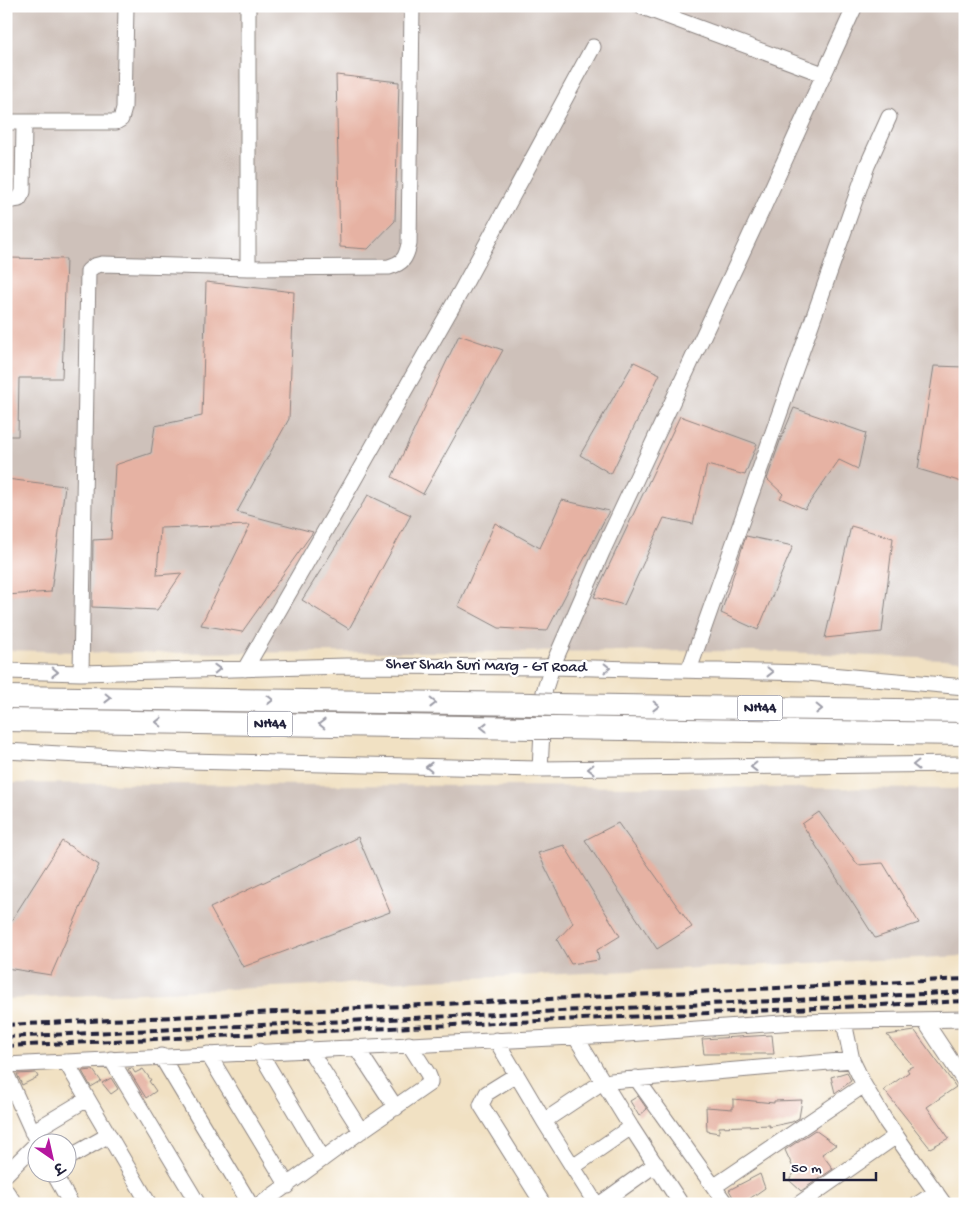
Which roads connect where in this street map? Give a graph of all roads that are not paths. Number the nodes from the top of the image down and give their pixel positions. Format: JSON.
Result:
{"nodes":[{"id":1,"x":126,"y":6,"type":"edge"},
{"id":2,"x":248,"y":6,"type":"edge"},
{"id":3,"x":412,"y":6,"type":"edge"},
{"id":4,"x":640,"y":6,"type":"edge"},
{"id":5,"x":854,"y":6,"type":"edge"},
{"id":6,"x":593,"y":47,"type":"dead end"},
{"id":7,"x":824,"y":74,"type":"junction"},
{"id":8,"x":889,"y":117,"type":"dead end"},
{"id":9,"x":6,"y":122,"type":"edge"},
{"id":10,"x":24,"y":122,"type":"junction"},
{"id":11,"x":6,"y":201,"type":"edge"},
{"id":12,"x":248,"y":268,"type":"junction"},
{"id":13,"x":552,"y":667,"type":"junction"},
{"id":14,"x":245,"y":668,"type":"junction"},
{"id":15,"x":689,"y":670,"type":"junction"},
{"id":16,"x":6,"y":671,"type":"edge"},
{"id":17,"x":81,"y":673,"type":"junction"},
{"id":18,"x":965,"y":687,"type":"edge"},
{"id":19,"x":6,"y":697,"type":"edge"},
{"id":20,"x":965,"y":711,"type":"edge"},
{"id":21,"x":6,"y":720,"type":"edge"},
{"id":22,"x":965,"y":734,"type":"edge"},
{"id":23,"x":6,"y":751,"type":"edge"},
{"id":24,"x":965,"y":764,"type":"edge"},
{"id":25,"x":540,"y":769,"type":"junction"},
{"id":26,"x":965,"y":1018,"type":"edge"},
{"id":27,"x":924,"y":1020,"type":"junction"},
{"id":28,"x":844,"y":1022,"type":"junction"},
{"id":29,"x":575,"y":1036,"type":"junction"},
{"id":30,"x":496,"y":1040,"type":"junction"},
{"id":31,"x":409,"y":1044,"type":"junction"},
{"id":32,"x":356,"y":1047,"type":"junction"},
{"id":33,"x":309,"y":1049,"type":"junction"},
{"id":34,"x":259,"y":1051,"type":"junction"},
{"id":35,"x":208,"y":1054,"type":"junction"},
{"id":36,"x":161,"y":1056,"type":"junction"},
{"id":37,"x":111,"y":1059,"type":"junction"},
{"id":38,"x":852,"y":1060,"type":"junction"},
{"id":39,"x":66,"y":1062,"type":"junction"},
{"id":40,"x":6,"y":1065,"type":"edge"},
{"id":41,"x":6,"y":1073,"type":"edge"},
{"id":42,"x":516,"y":1075,"type":"junction"},
{"id":43,"x":636,"y":1078,"type":"junction"},
{"id":44,"x":604,"y":1082,"type":"junction"},
{"id":45,"x":965,"y":1082,"type":"edge"},
{"id":46,"x":864,"y":1085,"type":"junction"},
{"id":47,"x":87,"y":1099,"type":"junction"},
{"id":48,"x":396,"y":1108,"type":"junction"},
{"id":49,"x":544,"y":1121,"type":"junction"},
{"id":50,"x":631,"y":1127,"type":"junction"},
{"id":51,"x":361,"y":1131,"type":"junction"},
{"id":52,"x":32,"y":1132,"type":"edge"},
{"id":53,"x":46,"y":1132,"type":"edge"},
{"id":54,"x":108,"y":1135,"type":"junction"},
{"id":55,"x":896,"y":1136,"type":"junction"},
{"id":56,"x":28,"y":1149,"type":"edge"},
{"id":57,"x":78,"y":1152,"type":"edge"},
{"id":58,"x":323,"y":1159,"type":"junction"},
{"id":59,"x":656,"y":1164,"type":"junction"},
{"id":60,"x":573,"y":1167,"type":"junction"},
{"id":61,"x":6,"y":1174,"type":"edge"},
{"id":62,"x":58,"y":1182,"type":"edge"},
{"id":63,"x":288,"y":1186,"type":"junction"},
{"id":64,"x":714,"y":1186,"type":"junction"},
{"id":65,"x":6,"y":1191,"type":"edge"},
{"id":66,"x":940,"y":1198,"type":"edge"},
{"id":67,"x":15,"y":1204,"type":"edge"},
{"id":68,"x":71,"y":1204,"type":"edge"},
{"id":69,"x":149,"y":1204,"type":"edge"},
{"id":70,"x":198,"y":1204,"type":"edge"},
{"id":71,"x":250,"y":1204,"type":"edge"},
{"id":72,"x":262,"y":1204,"type":"edge"},
{"id":73,"x":543,"y":1204,"type":"edge"},
{"id":74,"x":596,"y":1204,"type":"edge"},
{"id":75,"x":600,"y":1204,"type":"edge"},
{"id":76,"x":681,"y":1204,"type":"edge"},
{"id":77,"x":726,"y":1204,"type":"edge"},
{"id":78,"x":799,"y":1204,"type":"edge"},
{"id":79,"x":918,"y":1204,"type":"edge"}],
"edges":[{"from":1,"to":10,"type":"street"},
{"from":2,"to":12,"type":"street"},
{"from":3,"to":12,"type":"street"},
{"from":4,"to":7,"type":"street"},
{"from":5,"to":7,"type":"street"},
{"from":6,"to":14,"type":"street"},
{"from":7,"to":13,"type":"street"},
{"from":8,"to":15,"type":"street"},
{"from":9,"to":10,"type":"street"},
{"from":10,"to":11,"type":"street"},
{"from":12,"to":17,"type":"street"},
{"from":13,"to":14,"type":"street","name":"Sher Shah Suri Marg - GT Road"},
{"from":13,"to":15,"type":"street","name":"Sher Shah Suri Marg - GT Road","one_way":true},
{"from":13,"to":25,"type":"street"},
{"from":17,"to":14,"type":"street","name":"Sher Shah Suri Marg - GT Road","one_way":true},
{"from":15,"to":18,"type":"street","name":"Sher Shah Suri Marg - GT Road","one_way":true},
{"from":16,"to":17,"type":"street","name":"Sher Shah Suri Marg - GT Road","one_way":true},
{"from":19,"to":20,"type":"highway","number":"NH44","one_way":true,"bridge":true},
{"from":22,"to":21,"type":"highway","number":"NH44","one_way":true,"bridge":true},
{"from":25,"to":23,"type":"street","one_way":true},
{"from":24,"to":25,"type":"street","one_way":true},
{"from":26,"to":27,"type":"street"},
{"from":27,"to":28,"type":"street"},
{"from":27,"to":45,"type":"street"},
{"from":28,"to":29,"type":"street"},
{"from":28,"to":38,"type":"street"},
{"from":29,"to":30,"type":"street"},
{"from":29,"to":44,"type":"street"},
{"from":30,"to":31,"type":"street"},
{"from":30,"to":42,"type":"street"},
{"from":31,"to":32,"type":"street"},
{"from":31,"to":48,"type":"street"},
{"from":32,"to":33,"type":"street"},
{"from":32,"to":48,"type":"street"},
{"from":33,"to":34,"type":"street"},
{"from":33,"to":51,"type":"street"},
{"from":34,"to":35,"type":"street"},
{"from":34,"to":58,"type":"street"},
{"from":35,"to":36,"type":"street"},
{"from":35,"to":63,"type":"street"},
{"from":36,"to":37,"type":"street"},
{"from":36,"to":71,"type":"street"},
{"from":37,"to":39,"type":"street"},
{"from":37,"to":70,"type":"street"},
{"from":38,"to":43,"type":"street"},
{"from":38,"to":46,"type":"street"},
{"from":39,"to":40,"type":"street"},
{"from":39,"to":47,"type":"street"},
{"from":41,"to":52,"type":"street"},
{"from":42,"to":49,"type":"street"},
{"from":42,"to":73,"type":"street"},
{"from":43,"to":44,"type":"street"},
{"from":43,"to":64,"type":"street"},
{"from":44,"to":49,"type":"street"},
{"from":44,"to":50,"type":"street"},
{"from":46,"to":55,"type":"street"},
{"from":46,"to":64,"type":"street"},
{"from":47,"to":53,"type":"street"},
{"from":47,"to":54,"type":"street"},
{"from":48,"to":51,"type":"street"},
{"from":49,"to":60,"type":"street"},
{"from":50,"to":59,"type":"street"},
{"from":50,"to":60,"type":"street"},
{"from":51,"to":58,"type":"street"},
{"from":54,"to":57,"type":"street"},
{"from":54,"to":69,"type":"street"},
{"from":55,"to":66,"type":"street"},
{"from":55,"to":78,"type":"street"},
{"from":56,"to":61,"type":"street"},
{"from":58,"to":63,"type":"street"},
{"from":59,"to":75,"type":"street"},
{"from":59,"to":76,"type":"street"},
{"from":60,"to":74,"type":"street"},
{"from":62,"to":68,"type":"street"},
{"from":63,"to":72,"type":"street"},
{"from":64,"to":77,"type":"street"},
{"from":65,"to":67,"type":"street"},
{"from":66,"to":79,"type":"street"}]}
